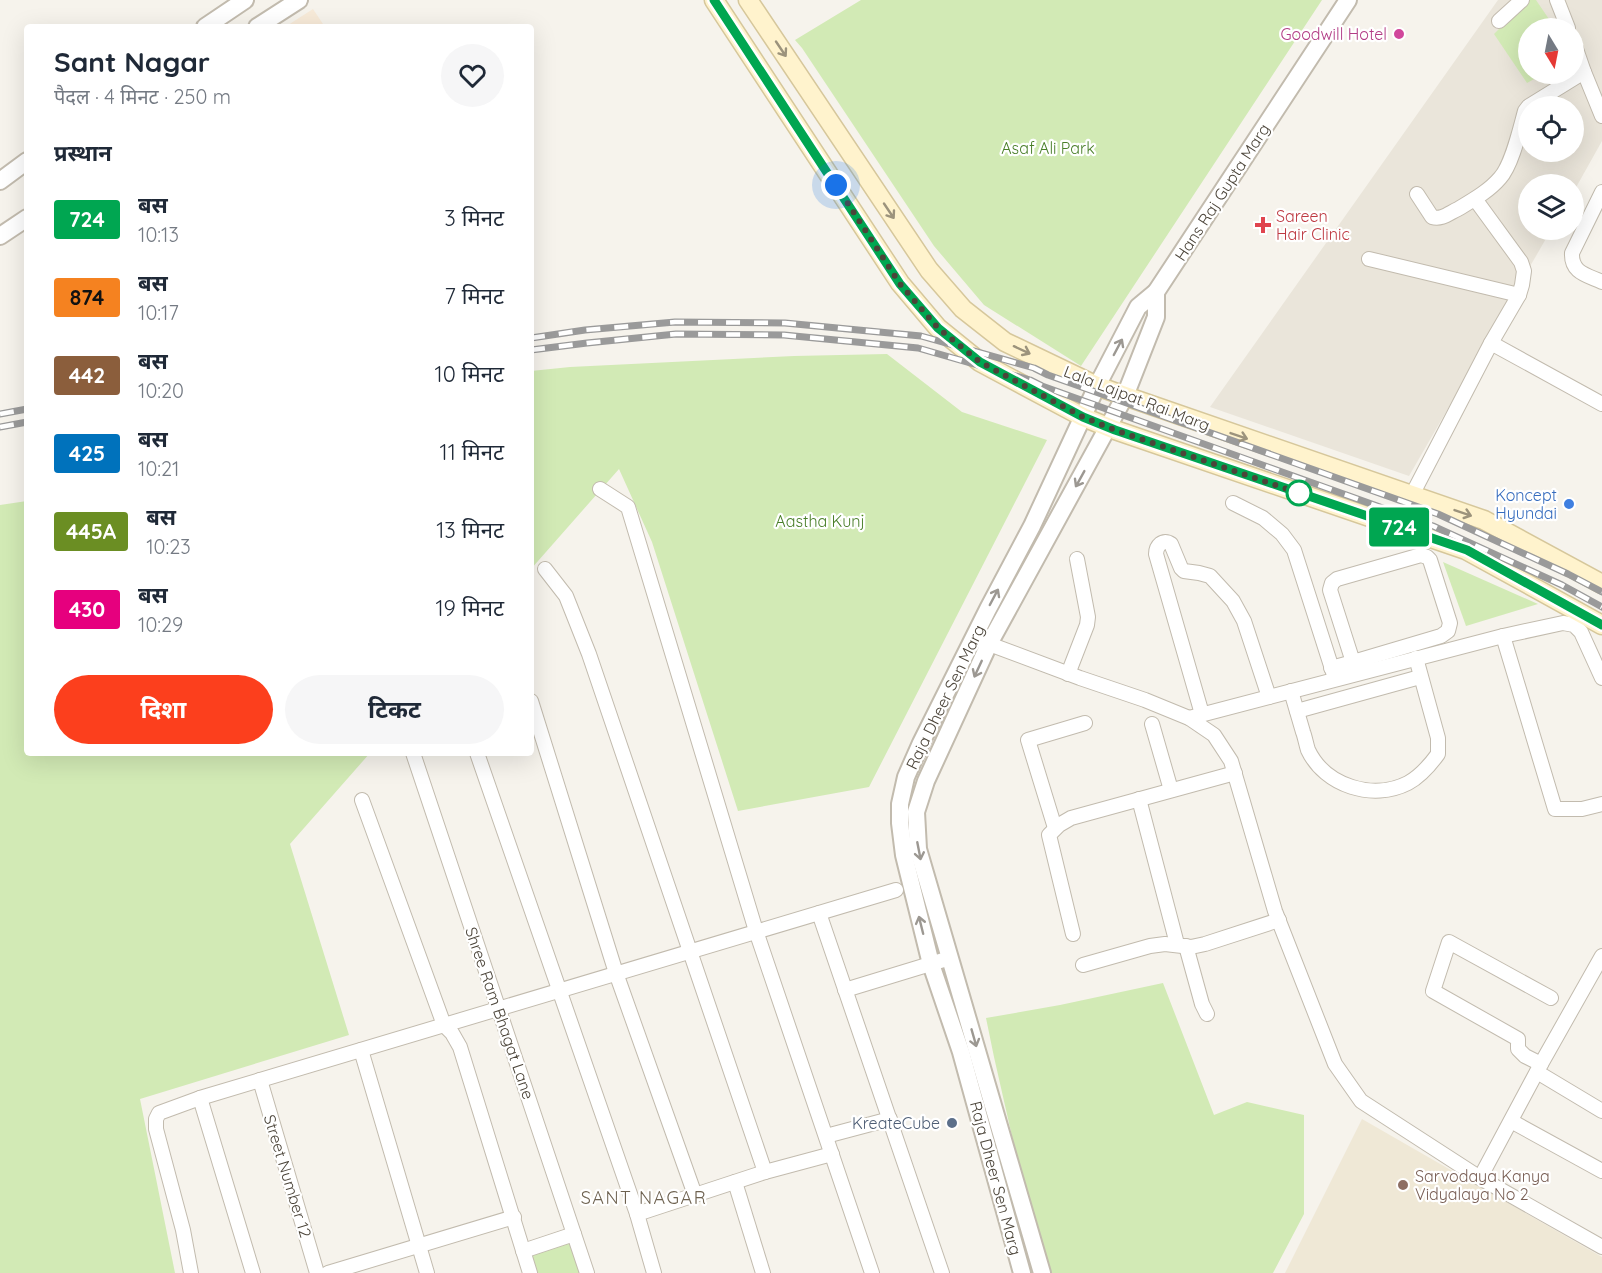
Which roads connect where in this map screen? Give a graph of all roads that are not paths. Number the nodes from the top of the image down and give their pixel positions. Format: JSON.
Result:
{"nodes":[{"id":1,"x":245,"y":0,"type":"edge"},
{"id":2,"x":298,"y":0,"type":"edge"},
{"id":3,"x":714,"y":0,"type":"edge"},
{"id":4,"x":748,"y":0,"type":"edge"},
{"id":5,"x":1348,"y":0,"type":"edge"},
{"id":6,"x":1522,"y":0,"type":"edge"},
{"id":7,"x":1557,"y":0,"type":"edge"},
{"id":8,"x":1564,"y":18,"type":"edge"},
{"id":9,"x":1499,"y":21,"type":"dead end"},
{"id":10,"x":209,"y":24,"type":"edge"},
{"id":11,"x":262,"y":24,"type":"edge"},
{"id":12,"x":1584,"y":72,"type":"edge"},
{"id":13,"x":1565,"y":84,"type":"edge"},
{"id":14,"x":1546,"y":96,"type":"edge"},
{"id":15,"x":1602,"y":116,"type":"edge"},
{"id":16,"x":1518,"y":133,"type":"edge"},
{"id":17,"x":24,"y":163,"type":"edge"},
{"id":18,"x":0,"y":181,"type":"edge"},
{"id":19,"x":1602,"y":192,"type":"edge"},
{"id":20,"x":1417,"y":194,"type":"dead end"},
{"id":21,"x":1475,"y":199,"type":"junction"},
{"id":22,"x":24,"y":220,"type":"edge"},
{"id":23,"x":0,"y":236,"type":"edge"},
{"id":24,"x":1369,"y":259,"type":"dead end"},
{"id":25,"x":1602,"y":282,"type":"edge"},
{"id":26,"x":1156,"y":292,"type":"junction"},
{"id":27,"x":1519,"y":295,"type":"junction"},
{"id":28,"x":1491,"y":343,"type":"junction"},
{"id":29,"x":1097,"y":386,"type":"junction"},
{"id":30,"x":1125,"y":396,"type":"junction"},
{"id":31,"x":1602,"y":404,"type":"edge"},
{"id":32,"x":1083,"y":417,"type":"junction"},
{"id":33,"x":1108,"y":428,"type":"junction"},
{"id":34,"x":600,"y":489,"type":"dead end"},
{"id":35,"x":1412,"y":495,"type":"junction"},
{"id":36,"x":1233,"y":503,"type":"dead end"},
{"id":37,"x":1077,"y":559,"type":"dead end"},
{"id":38,"x":545,"y":569,"type":"dead end"},
{"id":39,"x":1602,"y":584,"type":"edge"},
{"id":40,"x":1602,"y":625,"type":"edge"},
{"id":41,"x":1503,"y":636,"type":"junction"},
{"id":42,"x":981,"y":641,"type":"junction"},
{"id":43,"x":1416,"y":658,"type":"junction"},
{"id":44,"x":1353,"y":662,"type":"junction"},
{"id":45,"x":1068,"y":674,"type":"junction"},
{"id":46,"x":1333,"y":674,"type":"junction"},
{"id":47,"x":1420,"y":677,"type":"junction"},
{"id":48,"x":1602,"y":678,"type":"edge"},
{"id":49,"x":1291,"y":692,"type":"junction"},
{"id":50,"x":1269,"y":697,"type":"junction"},
{"id":51,"x":534,"y":711,"type":"edge"},
{"id":52,"x":1297,"y":711,"type":"junction"},
{"id":53,"x":1196,"y":716,"type":"junction"},
{"id":54,"x":1084,"y":723,"type":"dead end"},
{"id":55,"x":1152,"y":724,"type":"dead end"},
{"id":56,"x":413,"y":756,"type":"edge"},
{"id":57,"x":478,"y":756,"type":"edge"},
{"id":58,"x":1235,"y":773,"type":"junction"},
{"id":59,"x":1171,"y":790,"type":"junction"},
{"id":60,"x":1139,"y":799,"type":"junction"},
{"id":61,"x":362,"y":800,"type":"dead end"},
{"id":62,"x":1602,"y":804,"type":"edge"},
{"id":63,"x":1055,"y":828,"type":"junction"},
{"id":64,"x":896,"y":890,"type":"dead end"},
{"id":65,"x":819,"y":913,"type":"junction"},
{"id":66,"x":1279,"y":920,"type":"junction"},
{"id":67,"x":756,"y":932,"type":"junction"},
{"id":68,"x":1073,"y":934,"type":"dead end"},
{"id":69,"x":1181,"y":945,"type":"junction"},
{"id":70,"x":690,"y":951,"type":"junction"},
{"id":71,"x":1602,"y":956,"type":"edge"},
{"id":72,"x":950,"y":958,"type":"junction"},
{"id":73,"x":931,"y":964,"type":"junction"},
{"id":74,"x":1083,"y":965,"type":"dead end"},
{"id":75,"x":616,"y":973,"type":"junction"},
{"id":76,"x":559,"y":990,"type":"junction"},
{"id":77,"x":845,"y":990,"type":"junction"},
{"id":78,"x":1551,"y":998,"type":"dead end"},
{"id":79,"x":498,"y":1008,"type":"junction"},
{"id":80,"x":1207,"y":1014,"type":"dead end"},
{"id":81,"x":444,"y":1025,"type":"junction"},
{"id":82,"x":361,"y":1050,"type":"junction"},
{"id":83,"x":1539,"y":1068,"type":"junction"},
{"id":84,"x":260,"y":1080,"type":"junction"},
{"id":85,"x":200,"y":1098,"type":"junction"},
{"id":86,"x":1602,"y":1111,"type":"edge"},
{"id":87,"x":890,"y":1119,"type":"junction"},
{"id":88,"x":1511,"y":1121,"type":"junction"},
{"id":89,"x":826,"y":1136,"type":"junction"},
{"id":90,"x":832,"y":1154,"type":"junction"},
{"id":91,"x":1602,"y":1171,"type":"edge"},
{"id":92,"x":765,"y":1172,"type":"junction"},
{"id":93,"x":1480,"y":1178,"type":"junction"},
{"id":94,"x":735,"y":1182,"type":"junction"},
{"id":95,"x":695,"y":1195,"type":"junction"},
{"id":96,"x":637,"y":1214,"type":"junction"},
{"id":97,"x":514,"y":1216,"type":"junction"},
{"id":98,"x":574,"y":1234,"type":"junction"},
{"id":99,"x":419,"y":1245,"type":"junction"},
{"id":100,"x":1602,"y":1247,"type":"edge"},
{"id":101,"x":524,"y":1251,"type":"junction"},
{"id":102,"x":375,"y":1258,"type":"junction"},
{"id":103,"x":191,"y":1273,"type":"edge"},
{"id":104,"x":253,"y":1273,"type":"edge"},
{"id":105,"x":317,"y":1273,"type":"edge"},
{"id":106,"x":328,"y":1273,"type":"edge"},
{"id":107,"x":380,"y":1273,"type":"edge"},
{"id":108,"x":427,"y":1273,"type":"edge"},
{"id":109,"x":530,"y":1273,"type":"edge"},
{"id":110,"x":587,"y":1273,"type":"edge"},
{"id":111,"x":654,"y":1273,"type":"edge"},
{"id":112,"x":763,"y":1273,"type":"edge"},
{"id":113,"x":872,"y":1273,"type":"edge"},
{"id":114,"x":942,"y":1273,"type":"edge"},
{"id":115,"x":1022,"y":1273,"type":"edge"},
{"id":116,"x":1042,"y":1273,"type":"edge"}],
"edges":[{"from":1,"to":10,"type":"street"},
{"from":2,"to":11,"type":"street"},
{"from":3,"to":32,"type":"main road","name":"Lala Lajpat Rai Marg"},
{"from":4,"to":29,"type":"main road","name":"Lala Lajpat Rai Marg","one_way":true},
{"from":5,"to":26,"type":"street","name":"Hans Raj Gupta Marg"},
{"from":6,"to":9,"type":"street"},
{"from":7,"to":8,"type":"street"},
{"from":12,"to":15,"type":"street"},
{"from":13,"to":14,"type":"street"},
{"from":16,"to":21,"type":"street"},
{"from":17,"to":18,"type":"street"},
{"from":19,"to":25,"type":"street"},
{"from":20,"to":21,"type":"street"},
{"from":21,"to":27,"type":"street"},
{"from":22,"to":23,"type":"street"},
{"from":24,"to":27,"type":"street"},
{"from":29,"to":26,"type":"street","name":"Raja Dheer Sen Marg","one_way":true},
{"from":26,"to":30,"type":"street","name":"Hans Raj Gupta Marg"},
{"from":27,"to":28,"type":"street"},
{"from":28,"to":31,"type":"street"},
{"from":28,"to":35,"type":"street"},
{"from":29,"to":30,"type":"main road","name":"Lala Lajpat Rai Marg"},
{"from":29,"to":32,"type":"street","name":"Raja Dheer Sen Marg"},
{"from":30,"to":33,"type":"street","name":"Raja Dheer Sen Marg"},
{"from":30,"to":35,"type":"main road","name":"Lala Lajpat Rai Marg","one_way":true},
{"from":32,"to":33,"type":"main road","name":"Lala Lajpat Rai Marg"},
{"from":42,"to":32,"type":"street","name":"Raja Dheer Sen Marg","one_way":true},
{"from":33,"to":40,"type":"main road","name":"Lala Lajpat Rai Marg"},
{"from":33,"to":42,"type":"street","name":"Raja Dheer Sen Marg","one_way":true},
{"from":34,"to":67,"type":"street"},
{"from":35,"to":39,"type":"main road","name":"Lala Lajpat Rai Marg","one_way":true},
{"from":36,"to":46,"type":"street"},
{"from":37,"to":45,"type":"street"},
{"from":38,"to":70,"type":"street"},
{"from":41,"to":43,"type":"street"},
{"from":41,"to":48,"type":"street"},
{"from":41,"to":62,"type":"street"},
{"from":42,"to":45,"type":"street"},
{"from":42,"to":72,"type":"street","name":"Raja Dheer Sen Marg","one_way":true},
{"from":73,"to":42,"type":"street","name":"Raja Dheer Sen Marg","one_way":true},
{"from":43,"to":46,"type":"street"},
{"from":43,"to":47,"type":"street"},
{"from":44,"to":44,"type":"street"},
{"from":44,"to":46,"type":"street"},
{"from":45,"to":53,"type":"street"},
{"from":46,"to":49,"type":"street"},
{"from":47,"to":52,"type":"street"},
{"from":47,"to":52,"type":"street"},
{"from":49,"to":50,"type":"street"},
{"from":49,"to":52,"type":"street"},
{"from":50,"to":53,"type":"street"},
{"from":50,"to":53,"type":"street"},
{"from":51,"to":75,"type":"street"},
{"from":53,"to":58,"type":"street"},
{"from":54,"to":63,"type":"street"},
{"from":55,"to":59,"type":"street"},
{"from":56,"to":79,"type":"street","name":"Shree Ram Bhagat Lane"},
{"from":57,"to":76,"type":"street"},
{"from":58,"to":59,"type":"street"},
{"from":58,"to":66,"type":"street"},
{"from":59,"to":60,"type":"street"},
{"from":60,"to":63,"type":"street"},
{"from":60,"to":69,"type":"street"},
{"from":61,"to":81,"type":"street"},
{"from":63,"to":68,"type":"street"},
{"from":64,"to":65,"type":"street"},
{"from":65,"to":67,"type":"street"},
{"from":65,"to":77,"type":"street"},
{"from":66,"to":69,"type":"street"},
{"from":66,"to":93,"type":"street"},
{"from":67,"to":70,"type":"street"},
{"from":67,"to":89,"type":"street"},
{"from":69,"to":74,"type":"street"},
{"from":69,"to":80,"type":"street"},
{"from":70,"to":75,"type":"street"},
{"from":70,"to":92,"type":"street"},
{"from":71,"to":83,"type":"street"},
{"from":72,"to":73,"type":"street"},
{"from":72,"to":116,"type":"street","name":"Raja Dheer Sen Marg","one_way":true},
{"from":73,"to":77,"type":"street"},
{"from":73,"to":115,"type":"street","name":"Raja Dheer Sen Marg"},
{"from":75,"to":76,"type":"street"},
{"from":75,"to":95,"type":"street"},
{"from":76,"to":79,"type":"street"},
{"from":76,"to":96,"type":"street"},
{"from":77,"to":87,"type":"street"},
{"from":78,"to":83,"type":"street"},
{"from":79,"to":81,"type":"street"},
{"from":79,"to":98,"type":"street","name":"Shree Ram Bhagat Lane"},
{"from":81,"to":82,"type":"street"},
{"from":81,"to":97,"type":"street"},
{"from":82,"to":84,"type":"street"},
{"from":82,"to":99,"type":"street"},
{"from":83,"to":86,"type":"street"},
{"from":83,"to":88,"type":"street"},
{"from":84,"to":85,"type":"street"},
{"from":84,"to":105,"type":"street","name":"Street Number 12"},
{"from":85,"to":103,"type":"street"},
{"from":85,"to":104,"type":"street"},
{"from":87,"to":89,"type":"street"},
{"from":87,"to":114,"type":"street"},
{"from":88,"to":91,"type":"street"},
{"from":88,"to":93,"type":"street"},
{"from":89,"to":90,"type":"street"},
{"from":90,"to":92,"type":"street"},
{"from":90,"to":113,"type":"street"},
{"from":92,"to":94,"type":"street"},
{"from":93,"to":100,"type":"street"},
{"from":94,"to":95,"type":"street"},
{"from":94,"to":112,"type":"street"},
{"from":95,"to":96,"type":"street"},
{"from":96,"to":111,"type":"street"},
{"from":97,"to":99,"type":"street"},
{"from":97,"to":101,"type":"street"},
{"from":98,"to":101,"type":"street"},
{"from":98,"to":110,"type":"street","name":"Shree Ram Bhagat Lane"},
{"from":99,"to":102,"type":"street"},
{"from":99,"to":108,"type":"street"},
{"from":101,"to":109,"type":"street"},
{"from":102,"to":106,"type":"street"},
{"from":102,"to":107,"type":"street"}]}
